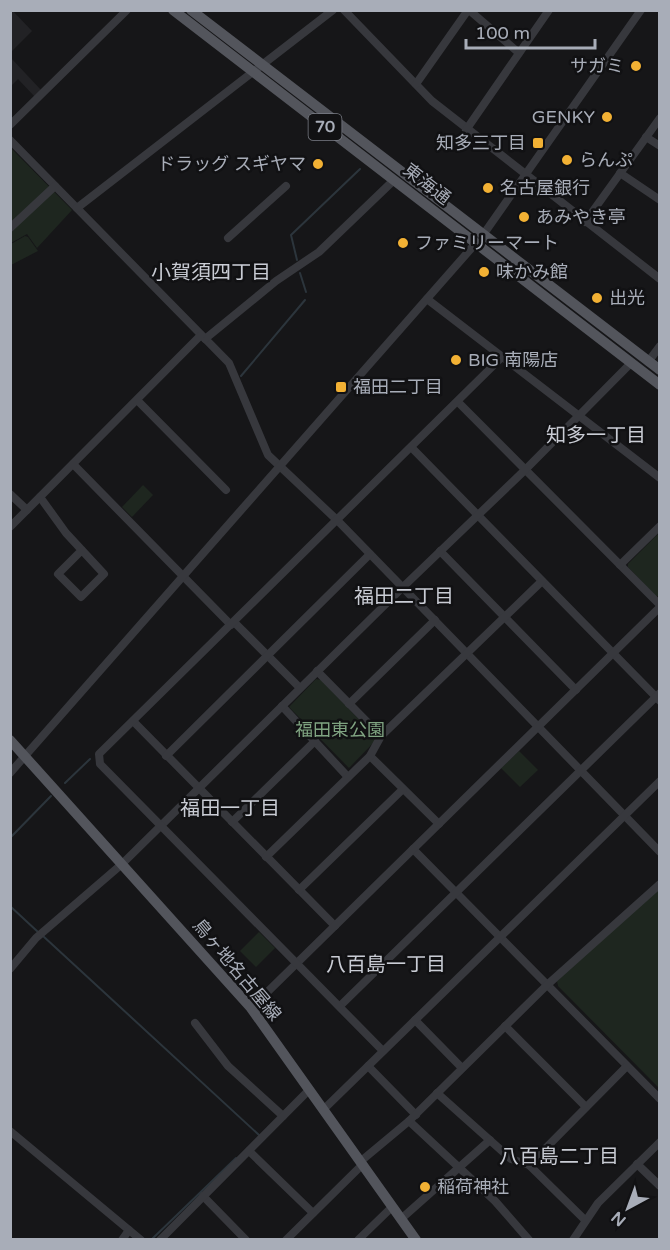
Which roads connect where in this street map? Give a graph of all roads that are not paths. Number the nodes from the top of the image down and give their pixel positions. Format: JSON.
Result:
{"nodes":[{"id":1,"x":127,"y":10,"type":"edge"},
{"id":2,"x":173,"y":10,"type":"edge"},
{"id":3,"x":191,"y":10,"type":"edge"},
{"id":4,"x":333,"y":10,"type":"edge"},
{"id":5,"x":344,"y":10,"type":"edge"},
{"id":6,"x":469,"y":10,"type":"edge"},
{"id":7,"x":549,"y":10,"type":"edge"},
{"id":8,"x":641,"y":10,"type":"edge"},
{"id":9,"x":519,"y":53,"type":"junction"},
{"id":10,"x":257,"y":68,"type":"junction"},
{"id":11,"x":416,"y":84,"type":"junction"},
{"id":12,"x":660,"y":118,"type":"edge"},
{"id":13,"x":10,"y":125,"type":"edge"},
{"id":14,"x":466,"y":130,"type":"junction"},
{"id":15,"x":646,"y":137,"type":"junction"},
{"id":16,"x":10,"y":140,"type":"edge"},
{"id":17,"x":660,"y":146,"type":"edge"},
{"id":18,"x":620,"y":173,"type":"junction"},
{"id":19,"x":525,"y":176,"type":"junction"},
{"id":20,"x":394,"y":180,"type":"junction"},
{"id":21,"x":55,"y":186,"type":"junction"},
{"id":22,"x":286,"y":186,"type":"dead end"},
{"id":23,"x":660,"y":200,"type":"edge"},
{"id":24,"x":77,"y":208,"type":"junction"},
{"id":25,"x":585,"y":222,"type":"junction"},
{"id":26,"x":10,"y":228,"type":"edge"},
{"id":27,"x":228,"y":238,"type":"dead end"},
{"id":28,"x":479,"y":239,"type":"junction"},
{"id":29,"x":660,"y":279,"type":"edge"},
{"id":30,"x":427,"y":299,"type":"junction"},
{"id":31,"x":203,"y":337,"type":"junction"},
{"id":32,"x":660,"y":346,"type":"edge"},
{"id":33,"x":502,"y":357,"type":"junction"},
{"id":34,"x":648,"y":362,"type":"junction"},
{"id":35,"x":631,"y":363,"type":"junction"},
{"id":36,"x":660,"y":370,"type":"edge"},
{"id":37,"x":660,"y":385,"type":"edge"},
{"id":38,"x":138,"y":401,"type":"junction"},
{"id":39,"x":458,"y":402,"type":"junction"},
{"id":40,"x":579,"y":416,"type":"junction"},
{"id":41,"x":412,"y":448,"type":"junction"},
{"id":42,"x":73,"y":464,"type":"junction"},
{"id":43,"x":281,"y":466,"type":"junction"},
{"id":44,"x":526,"y":469,"type":"junction"},
{"id":45,"x":660,"y":478,"type":"edge"},
{"id":46,"x":226,"y":490,"type":"dead end"},
{"id":47,"x":10,"y":494,"type":"edge"},
{"id":48,"x":40,"y":497,"type":"junction"},
{"id":49,"x":27,"y":510,"type":"junction"},
{"id":50,"x":478,"y":515,"type":"junction"},
{"id":51,"x":338,"y":521,"type":"junction"},
{"id":52,"x":660,"y":526,"type":"edge"},
{"id":53,"x":10,"y":527,"type":"edge"},
{"id":54,"x":82,"y":550,"type":"junction"},
{"id":55,"x":440,"y":551,"type":"junction"},
{"id":56,"x":370,"y":554,"type":"junction"},
{"id":57,"x":620,"y":565,"type":"junction"},
{"id":58,"x":183,"y":577,"type":"junction"},
{"id":59,"x":542,"y":581,"type":"junction"},
{"id":60,"x":403,"y":587,"type":"junction"},
{"id":61,"x":660,"y":606,"type":"edge"},
{"id":62,"x":505,"y":617,"type":"junction"},
{"id":63,"x":435,"y":620,"type":"junction"},
{"id":64,"x":233,"y":624,"type":"junction"},
{"id":65,"x":468,"y":653,"type":"junction"},
{"id":66,"x":613,"y":654,"type":"junction"},
{"id":67,"x":267,"y":656,"type":"junction"},
{"id":68,"x":317,"y":671,"type":"junction"},
{"id":69,"x":300,"y":688,"type":"junction"},
{"id":70,"x":576,"y":690,"type":"junction"},
{"id":71,"x":658,"y":697,"type":"edge"},
{"id":72,"x":349,"y":704,"type":"junction"},
{"id":73,"x":282,"y":706,"type":"junction"},
{"id":74,"x":132,"y":722,"type":"junction"},
{"id":75,"x":539,"y":726,"type":"junction"},
{"id":76,"x":381,"y":736,"type":"junction"},
{"id":77,"x":10,"y":740,"type":"edge"},
{"id":78,"x":315,"y":741,"type":"junction"},
{"id":79,"x":25,"y":756,"type":"junction"},
{"id":80,"x":166,"y":756,"type":"junction"},
{"id":81,"x":370,"y":756,"type":"junction"},
{"id":82,"x":581,"y":769,"type":"junction"},
{"id":83,"x":10,"y":773,"type":"edge"},
{"id":84,"x":348,"y":777,"type":"junction"},
{"id":85,"x":660,"y":781,"type":"edge"},
{"id":86,"x":198,"y":788,"type":"junction"},
{"id":87,"x":403,"y":789,"type":"junction"},
{"id":88,"x":625,"y":815,"type":"junction"},
{"id":89,"x":232,"y":822,"type":"junction"},
{"id":90,"x":439,"y":824,"type":"junction"},
{"id":91,"x":160,"y":825,"type":"junction"},
{"id":92,"x":413,"y":849,"type":"junction"},
{"id":93,"x":660,"y":852,"type":"edge"},
{"id":94,"x":266,"y":856,"type":"junction"},
{"id":95,"x":122,"y":864,"type":"junction"},
{"id":96,"x":660,"y":884,"type":"edge"},
{"id":97,"x":299,"y":890,"type":"junction"},
{"id":98,"x":456,"y":892,"type":"junction"},
{"id":99,"x":335,"y":926,"type":"junction"},
{"id":100,"x":500,"y":937,"type":"junction"},
{"id":101,"x":297,"y":963,"type":"junction"},
{"id":102,"x":10,"y":969,"type":"edge"},
{"id":103,"x":547,"y":985,"type":"junction"},
{"id":104,"x":340,"y":1006,"type":"junction"},
{"id":105,"x":251,"y":1008,"type":"junction"},
{"id":106,"x":415,"y":1020,"type":"junction"},
{"id":107,"x":195,"y":1023,"type":"dead end"},
{"id":108,"x":505,"y":1026,"type":"junction"},
{"id":109,"x":383,"y":1051,"type":"junction"},
{"id":110,"x":368,"y":1066,"type":"junction"},
{"id":111,"x":627,"y":1066,"type":"junction"},
{"id":112,"x":462,"y":1068,"type":"junction"},
{"id":113,"x":309,"y":1090,"type":"junction"},
{"id":114,"x":437,"y":1093,"type":"junction"},
{"id":115,"x":660,"y":1099,"type":"edge"},
{"id":116,"x":586,"y":1107,"type":"junction"},
{"id":117,"x":324,"y":1109,"type":"junction"},
{"id":118,"x":283,"y":1116,"type":"junction"},
{"id":119,"x":413,"y":1118,"type":"junction"},
{"id":120,"x":10,"y":1131,"type":"edge"},
{"id":121,"x":490,"y":1140,"type":"junction"},
{"id":122,"x":660,"y":1142,"type":"edge"},
{"id":123,"x":249,"y":1151,"type":"junction"},
{"id":124,"x":362,"y":1162,"type":"junction"},
{"id":125,"x":637,"y":1164,"type":"junction"},
{"id":126,"x":529,"y":1165,"type":"junction"},
{"id":127,"x":460,"y":1169,"type":"junction"},
{"id":128,"x":660,"y":1186,"type":"edge"},
{"id":129,"x":203,"y":1196,"type":"junction"},
{"id":130,"x":392,"y":1207,"type":"junction"},
{"id":131,"x":313,"y":1213,"type":"junction"},
{"id":132,"x":401,"y":1219,"type":"junction"},
{"id":133,"x":585,"y":1220,"type":"junction"},
{"id":134,"x":129,"y":1230,"type":"junction"},
{"id":135,"x":292,"y":1237,"type":"edge"},
{"id":136,"x":122,"y":1239,"type":"edge"},
{"id":137,"x":141,"y":1239,"type":"edge"},
{"id":138,"x":160,"y":1239,"type":"edge"},
{"id":139,"x":246,"y":1239,"type":"edge"},
{"id":140,"x":358,"y":1239,"type":"edge"},
{"id":141,"x":416,"y":1239,"type":"edge"},
{"id":142,"x":530,"y":1239,"type":"edge"},
{"id":143,"x":573,"y":1239,"type":"edge"}],
"edges":[{"from":1,"to":13,"type":"street"},
{"from":2,"to":10,"type":"main road","name":"東海通","number":"70"},
{"from":3,"to":10,"type":"main road","name":"東海通","number":"70"},
{"from":4,"to":10,"type":"street"},
{"from":5,"to":11,"type":"street"},
{"from":6,"to":9,"type":"street"},
{"from":6,"to":11,"type":"street"},
{"from":7,"to":9,"type":"street"},
{"from":8,"to":19,"type":"street"},
{"from":9,"to":14,"type":"street"},
{"from":10,"to":20,"type":"main road","name":"東海通","number":"70"},
{"from":10,"to":24,"type":"street"},
{"from":10,"to":28,"type":"main road","name":"東海通","number":"70"},
{"from":11,"to":14,"type":"street"},
{"from":12,"to":15,"type":"street"},
{"from":14,"to":19,"type":"street"},
{"from":15,"to":17,"type":"street"},
{"from":15,"to":18,"type":"street"},
{"from":16,"to":21,"type":"street"},
{"from":18,"to":23,"type":"street"},
{"from":18,"to":25,"type":"street"},
{"from":19,"to":25,"type":"street"},
{"from":19,"to":28,"type":"street"},
{"from":20,"to":28,"type":"main road","name":"東海通","number":"70"},
{"from":20,"to":31,"type":"street"},
{"from":21,"to":24,"type":"street"},
{"from":21,"to":26,"type":"street"},
{"from":22,"to":27,"type":"street"},
{"from":24,"to":31,"type":"street"},
{"from":25,"to":29,"type":"street"},
{"from":28,"to":30,"type":"street"},
{"from":28,"to":34,"type":"main road","name":"東海通","number":"70"},
{"from":28,"to":35,"type":"main road","name":"東海通","number":"70"},
{"from":30,"to":33,"type":"street"},
{"from":30,"to":43,"type":"street"},
{"from":31,"to":38,"type":"street"},
{"from":31,"to":43,"type":"street"},
{"from":32,"to":34,"type":"street"},
{"from":33,"to":39,"type":"street"},
{"from":33,"to":40,"type":"street"},
{"from":34,"to":36,"type":"main road","name":"東海通","number":"70"},
{"from":35,"to":37,"type":"main road","name":"東海通","number":"70"},
{"from":35,"to":40,"type":"street"},
{"from":38,"to":42,"type":"street"},
{"from":38,"to":46,"type":"street"},
{"from":39,"to":41,"type":"street"},
{"from":39,"to":44,"type":"street"},
{"from":40,"to":44,"type":"street"},
{"from":40,"to":45,"type":"street"},
{"from":41,"to":50,"type":"street"},
{"from":41,"to":51,"type":"street"},
{"from":42,"to":48,"type":"street"},
{"from":42,"to":58,"type":"street"},
{"from":43,"to":51,"type":"street"},
{"from":43,"to":58,"type":"street"},
{"from":44,"to":50,"type":"street"},
{"from":44,"to":57,"type":"street"},
{"from":47,"to":49,"type":"street"},
{"from":48,"to":49,"type":"street"},
{"from":48,"to":54,"type":"street"},
{"from":49,"to":53,"type":"street"},
{"from":50,"to":55,"type":"street"},
{"from":50,"to":59,"type":"street"},
{"from":51,"to":56,"type":"street"},
{"from":51,"to":64,"type":"street"},
{"from":52,"to":57,"type":"street"},
{"from":54,"to":54,"type":"street"},
{"from":55,"to":60,"type":"street"},
{"from":55,"to":62,"type":"street"},
{"from":56,"to":60,"type":"street"},
{"from":56,"to":67,"type":"street"},
{"from":57,"to":61,"type":"street"},
{"from":58,"to":64,"type":"street"},
{"from":58,"to":79,"type":"street"},
{"from":59,"to":62,"type":"street"},
{"from":59,"to":66,"type":"street"},
{"from":60,"to":63,"type":"street"},
{"from":60,"to":68,"type":"street"},
{"from":61,"to":66,"type":"street"},
{"from":62,"to":65,"type":"street"},
{"from":62,"to":70,"type":"street"},
{"from":63,"to":65,"type":"street"},
{"from":63,"to":72,"type":"street"},
{"from":64,"to":67,"type":"street"},
{"from":64,"to":74,"type":"street"},
{"from":65,"to":75,"type":"street"},
{"from":65,"to":76,"type":"street"},
{"from":66,"to":70,"type":"street"},
{"from":66,"to":71,"type":"street"},
{"from":67,"to":69,"type":"street"},
{"from":67,"to":80,"type":"street"},
{"from":68,"to":69,"type":"street"},
{"from":68,"to":72,"type":"street"},
{"from":69,"to":73,"type":"street"},
{"from":70,"to":75,"type":"street"},
{"from":71,"to":82,"type":"street"},
{"from":72,"to":76,"type":"street"},
{"from":73,"to":78,"type":"street"},
{"from":73,"to":86,"type":"street"},
{"from":74,"to":80,"type":"street"},
{"from":74,"to":91,"type":"street"},
{"from":75,"to":82,"type":"street"},
{"from":75,"to":90,"type":"street"},
{"from":76,"to":81,"type":"street"},
{"from":77,"to":79,"type":"main road","name":"鳥ヶ地名古屋線"},
{"from":78,"to":84,"type":"street"},
{"from":78,"to":89,"type":"street"},
{"from":79,"to":83,"type":"street"},
{"from":79,"to":95,"type":"main road","name":"鳥ヶ地名古屋線"},
{"from":80,"to":86,"type":"street"},
{"from":81,"to":84,"type":"street"},
{"from":81,"to":87,"type":"street"},
{"from":82,"to":88,"type":"street"},
{"from":82,"to":98,"type":"street"},
{"from":84,"to":94,"type":"street"},
{"from":85,"to":88,"type":"street"},
{"from":86,"to":89,"type":"street"},
{"from":86,"to":91,"type":"street"},
{"from":87,"to":90,"type":"street"},
{"from":87,"to":97,"type":"street"},
{"from":88,"to":93,"type":"street"},
{"from":88,"to":100,"type":"street"},
{"from":89,"to":94,"type":"street"},
{"from":90,"to":92,"type":"street"},
{"from":91,"to":95,"type":"street"},
{"from":91,"to":101,"type":"street"},
{"from":92,"to":98,"type":"street"},
{"from":92,"to":99,"type":"street"},
{"from":94,"to":97,"type":"street"},
{"from":95,"to":102,"type":"street"},
{"from":95,"to":105,"type":"main road","name":"鳥ヶ地名古屋線"},
{"from":96,"to":103,"type":"street"},
{"from":97,"to":99,"type":"street"},
{"from":98,"to":100,"type":"street"},
{"from":98,"to":104,"type":"street"},
{"from":99,"to":101,"type":"street"},
{"from":100,"to":103,"type":"street"},
{"from":100,"to":106,"type":"street"},
{"from":101,"to":104,"type":"street"},
{"from":101,"to":105,"type":"street"},
{"from":103,"to":108,"type":"street"},
{"from":103,"to":111,"type":"street"},
{"from":104,"to":109,"type":"street"},
{"from":105,"to":113,"type":"main road","name":"鳥ヶ地名古屋線"},
{"from":106,"to":109,"type":"street"},
{"from":106,"to":112,"type":"street"},
{"from":107,"to":118,"type":"street"},
{"from":108,"to":112,"type":"street"},
{"from":108,"to":116,"type":"street"},
{"from":109,"to":110,"type":"street"},
{"from":110,"to":117,"type":"street"},
{"from":110,"to":119,"type":"street"},
{"from":111,"to":115,"type":"street"},
{"from":111,"to":116,"type":"street"},
{"from":112,"to":114,"type":"street"},
{"from":113,"to":117,"type":"main road","name":"鳥ヶ地名古屋線"},
{"from":113,"to":118,"type":"street"},
{"from":114,"to":119,"type":"street"},
{"from":114,"to":121,"type":"street"},
{"from":116,"to":126,"type":"street"},
{"from":117,"to":124,"type":"main road","name":"鳥ヶ地名古屋線"},
{"from":118,"to":123,"type":"street"},
{"from":119,"to":124,"type":"street"},
{"from":119,"to":127,"type":"street"},
{"from":120,"to":134,"type":"street"},
{"from":121,"to":126,"type":"street"},
{"from":121,"to":127,"type":"street"},
{"from":122,"to":125,"type":"street"},
{"from":123,"to":129,"type":"street"},
{"from":123,"to":131,"type":"street"},
{"from":124,"to":130,"type":"main road","name":"鳥ヶ地名古屋線"},
{"from":124,"to":131,"type":"street"},
{"from":125,"to":128,"type":"street"},
{"from":125,"to":133,"type":"street"},
{"from":126,"to":133,"type":"street"},
{"from":127,"to":132,"type":"street"},
{"from":127,"to":142,"type":"street"},
{"from":129,"to":138,"type":"street"},
{"from":129,"to":139,"type":"street"},
{"from":130,"to":132,"type":"main road","name":"鳥ヶ地名古屋線"},
{"from":130,"to":140,"type":"street"},
{"from":131,"to":135,"type":"street"},
{"from":132,"to":141,"type":"main road","name":"鳥ヶ地名古屋線"},
{"from":133,"to":143,"type":"street"},
{"from":134,"to":136,"type":"street"},
{"from":134,"to":137,"type":"street"}]}
